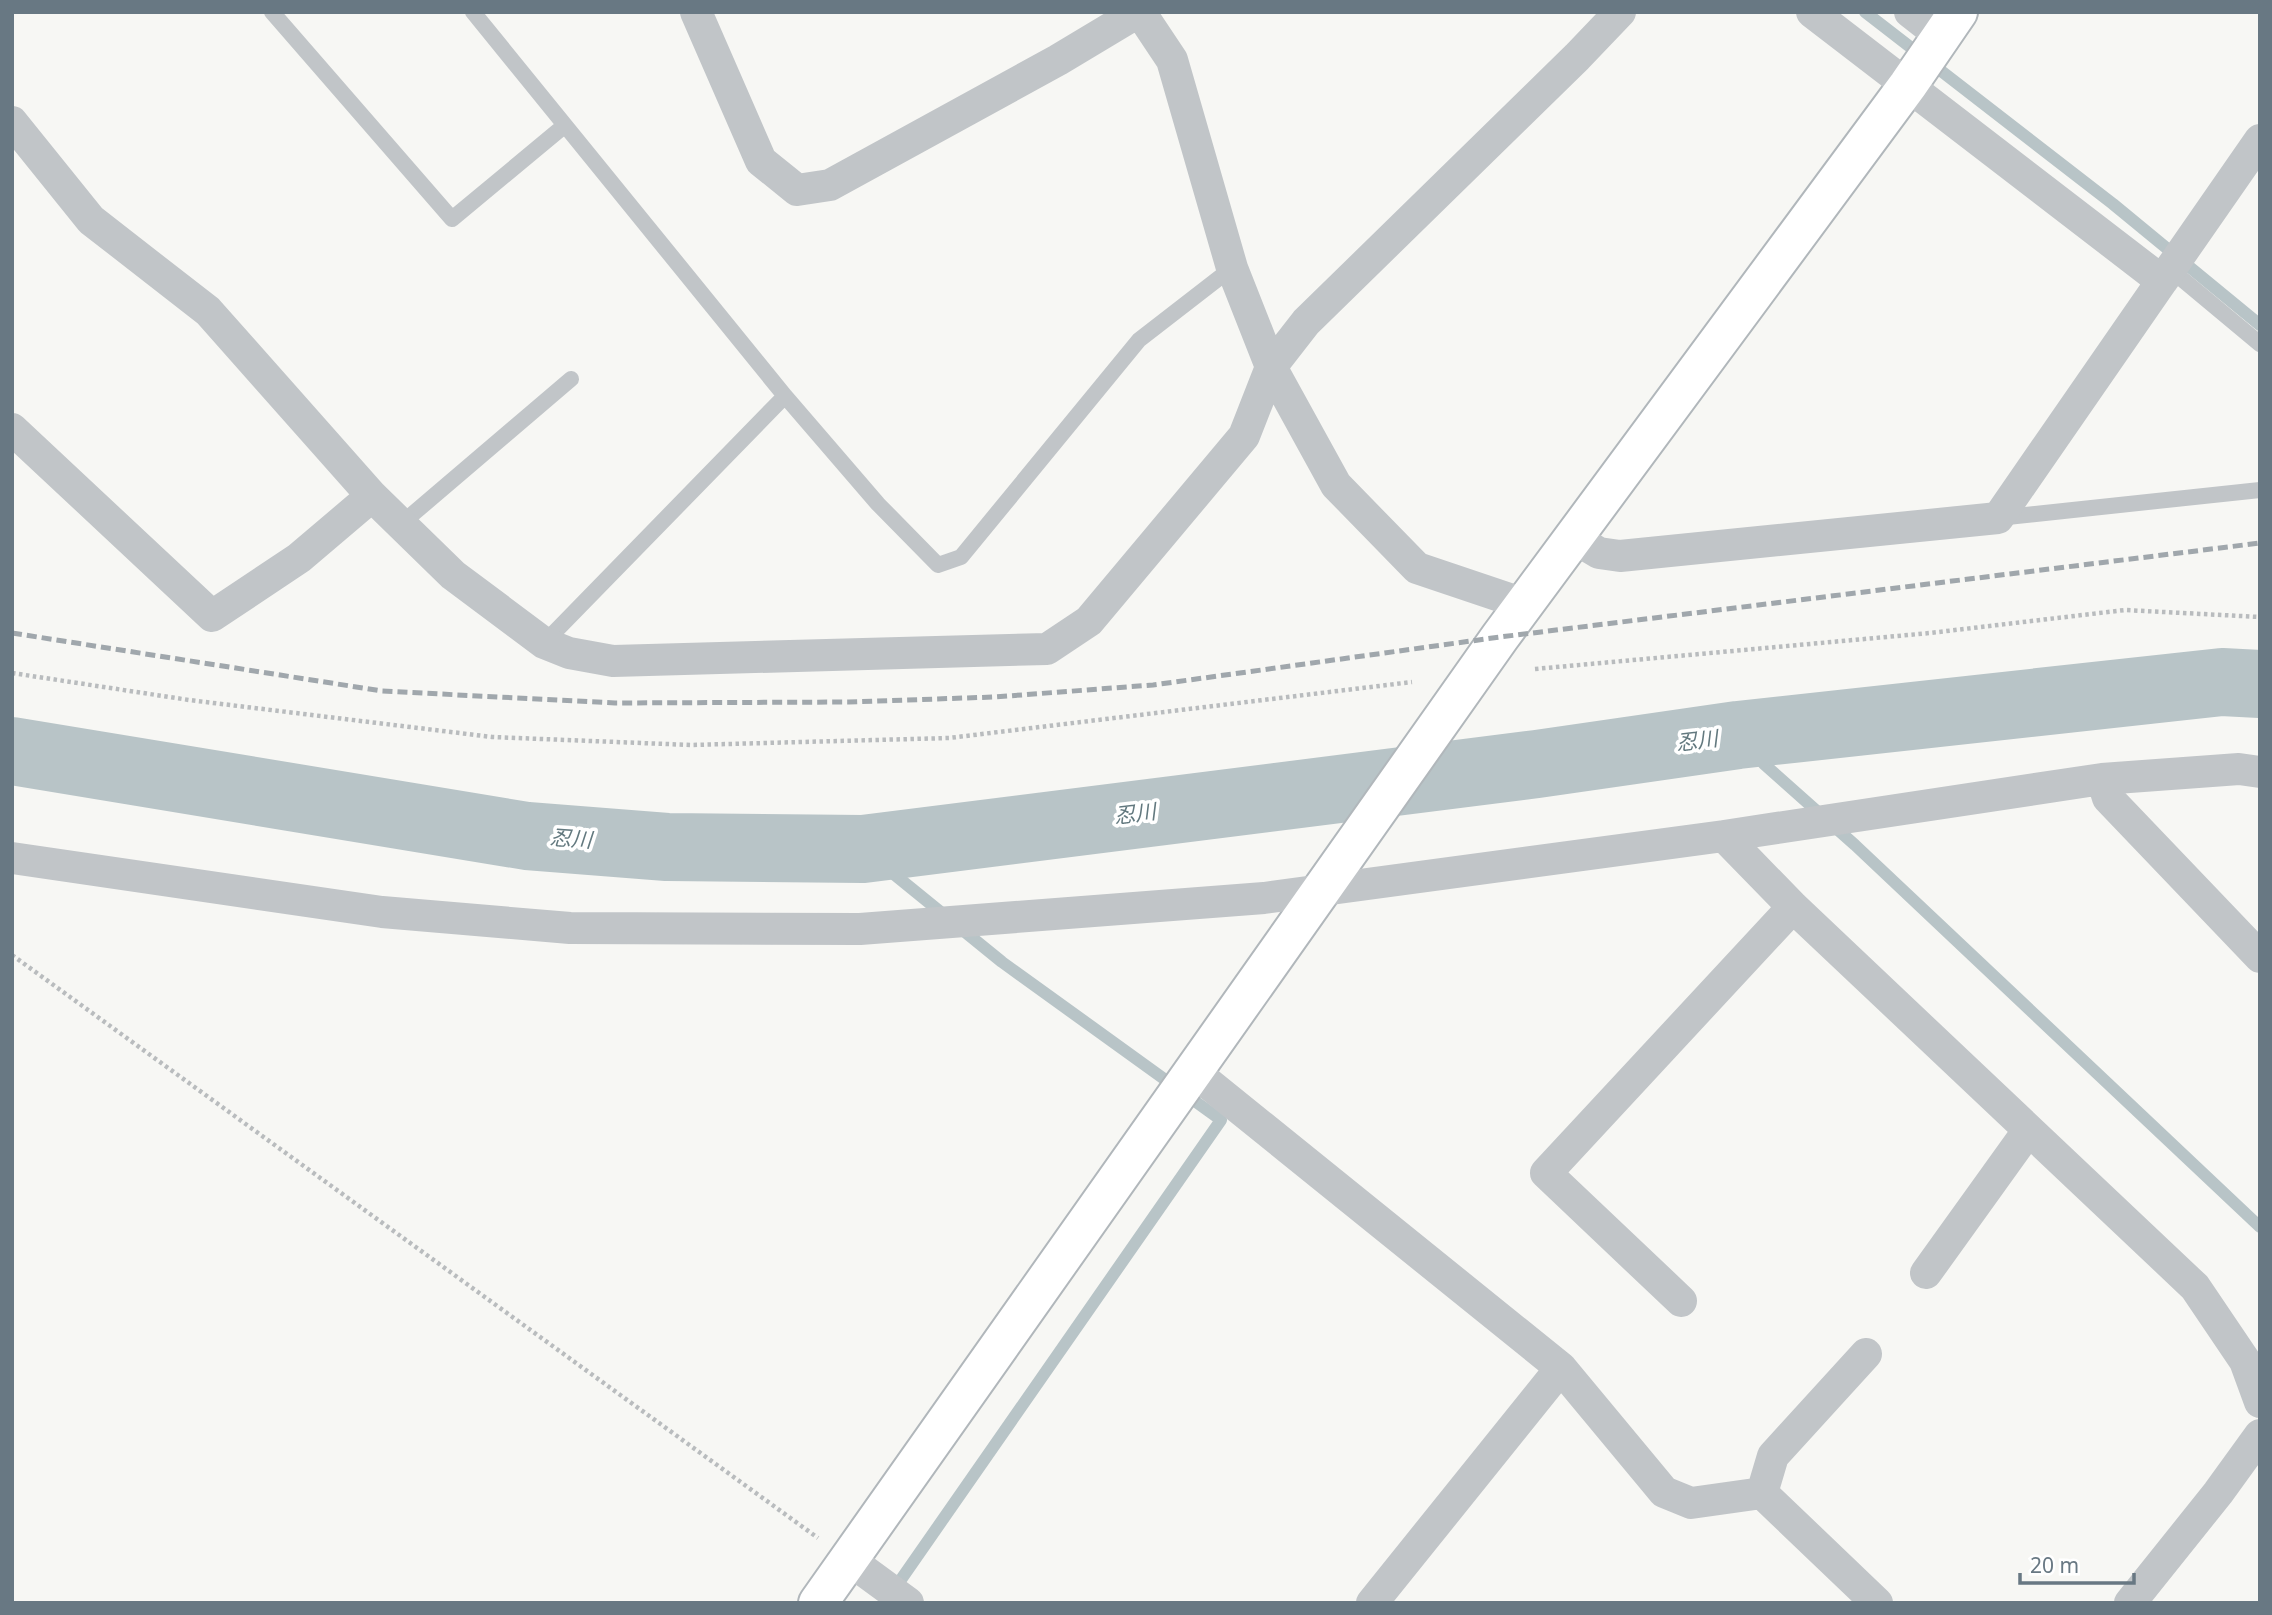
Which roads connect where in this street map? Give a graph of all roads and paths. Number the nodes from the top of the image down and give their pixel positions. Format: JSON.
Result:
{"nodes":[{"id":1,"x":272,"y":12,"type":"edge"},
{"id":2,"x":472,"y":12,"type":"edge"},
{"id":3,"x":696,"y":12,"type":"edge"},
{"id":4,"x":1139,"y":12,"type":"edge"},
{"id":5,"x":1620,"y":12,"type":"edge"},
{"id":6,"x":1812,"y":12,"type":"edge"},
{"id":7,"x":1910,"y":12,"type":"edge"},
{"id":8,"x":1950,"y":24,"type":"edge"},
{"id":9,"x":1908,"y":85,"type":"junction"},
{"id":10,"x":12,"y":122,"type":"edge"},
{"id":11,"x":564,"y":126,"type":"junction"},
{"id":12,"x":2260,"y":140,"type":"edge"},
{"id":13,"x":1231,"y":268,"type":"junction"},
{"id":14,"x":2166,"y":275,"type":"junction"},
{"id":15,"x":2260,"y":344,"type":"edge"},
{"id":16,"x":1271,"y":367,"type":"junction"},
{"id":17,"x":571,"y":379,"type":"dead end"},
{"id":18,"x":785,"y":396,"type":"junction"},
{"id":19,"x":12,"y":429,"type":"edge"},
{"id":20,"x":2260,"y":490,"type":"edge"},
{"id":21,"x":372,"y":496,"type":"junction"},
{"id":22,"x":1998,"y":518,"type":"junction"},
{"id":23,"x":401,"y":524,"type":"junction"},
{"id":24,"x":1572,"y":537,"type":"junction"},
{"id":25,"x":1524,"y":604,"type":"junction"},
{"id":26,"x":2260,"y":617,"type":"edge"},
{"id":27,"x":544,"y":643,"type":"junction"},
{"id":28,"x":1535,"y":669,"type":"dead end"},
{"id":29,"x":12,"y":673,"type":"edge"},
{"id":30,"x":1412,"y":682,"type":"dead end"},
{"id":31,"x":2260,"y":772,"type":"edge"},
{"id":32,"x":2102,"y":779,"type":"junction"},
{"id":33,"x":1724,"y":836,"type":"junction"},
{"id":34,"x":12,"y":858,"type":"edge"},
{"id":35,"x":1328,"y":880,"type":"junction"},
{"id":36,"x":1793,"y":907,"type":"junction"},
{"id":37,"x":12,"y":955,"type":"edge"},
{"id":38,"x":2260,"y":957,"type":"edge"},
{"id":39,"x":1193,"y":1071,"type":"junction"},
{"id":40,"x":2028,"y":1131,"type":"junction"},
{"id":41,"x":1926,"y":1273,"type":"dead end"},
{"id":42,"x":1681,"y":1301,"type":"dead end"},
{"id":43,"x":1866,"y":1354,"type":"dead end"},
{"id":44,"x":1561,"y":1368,"type":"junction"},
{"id":45,"x":2260,"y":1402,"type":"edge"},
{"id":46,"x":2260,"y":1435,"type":"edge"},
{"id":47,"x":1762,"y":1493,"type":"junction"},
{"id":48,"x":848,"y":1559,"type":"junction"},
{"id":49,"x":818,"y":1603,"type":"edge"},
{"id":50,"x":908,"y":1603,"type":"edge"},
{"id":51,"x":1372,"y":1603,"type":"edge"},
{"id":52,"x":1877,"y":1603,"type":"edge"},
{"id":53,"x":2130,"y":1603,"type":"edge"}],
"edges":[{"from":1,"to":11,"type":"lane"},
{"from":2,"to":11,"type":"lane"},
{"from":3,"to":4,"type":"street"},
{"from":4,"to":13,"type":"street"},
{"from":5,"to":16,"type":"street"},
{"from":6,"to":9,"type":"street"},
{"from":7,"to":8,"type":"street"},
{"from":8,"to":9,"type":"street"},
{"from":9,"to":14,"type":"street"},
{"from":9,"to":24,"type":"street"},
{"from":10,"to":21,"type":"street"},
{"from":11,"to":18,"type":"lane"},
{"from":12,"to":14,"type":"street"},
{"from":13,"to":16,"type":"street"},
{"from":13,"to":18,"type":"lane"},
{"from":14,"to":15,"type":"lane"},
{"from":14,"to":22,"type":"street"},
{"from":16,"to":25,"type":"street"},
{"from":16,"to":27,"type":"street"},
{"from":17,"to":23,"type":"lane"},
{"from":18,"to":27,"type":"lane"},
{"from":19,"to":21,"type":"street"},
{"from":20,"to":22,"type":"lane"},
{"from":21,"to":23,"type":"street"},
{"from":22,"to":24,"type":"street"},
{"from":23,"to":27,"type":"street"},
{"from":24,"to":25,"type":"street"},
{"from":25,"to":35,"type":"street"},
{"from":26,"to":28,"type":"path"},
{"from":29,"to":30,"type":"path"},
{"from":31,"to":32,"type":"street"},
{"from":32,"to":33,"type":"street"},
{"from":32,"to":38,"type":"street"},
{"from":33,"to":35,"type":"street"},
{"from":33,"to":36,"type":"street"},
{"from":34,"to":35,"type":"street"},
{"from":35,"to":39,"type":"street"},
{"from":36,"to":40,"type":"street"},
{"from":36,"to":42,"type":"street"},
{"from":37,"to":48,"type":"path"},
{"from":39,"to":44,"type":"street"},
{"from":39,"to":48,"type":"street"},
{"from":40,"to":41,"type":"street"},
{"from":40,"to":45,"type":"street"},
{"from":43,"to":47,"type":"street"},
{"from":44,"to":47,"type":"street"},
{"from":44,"to":51,"type":"street"},
{"from":46,"to":53,"type":"street"},
{"from":47,"to":52,"type":"street"},
{"from":48,"to":49,"type":"street"},
{"from":48,"to":50,"type":"street"}]}
